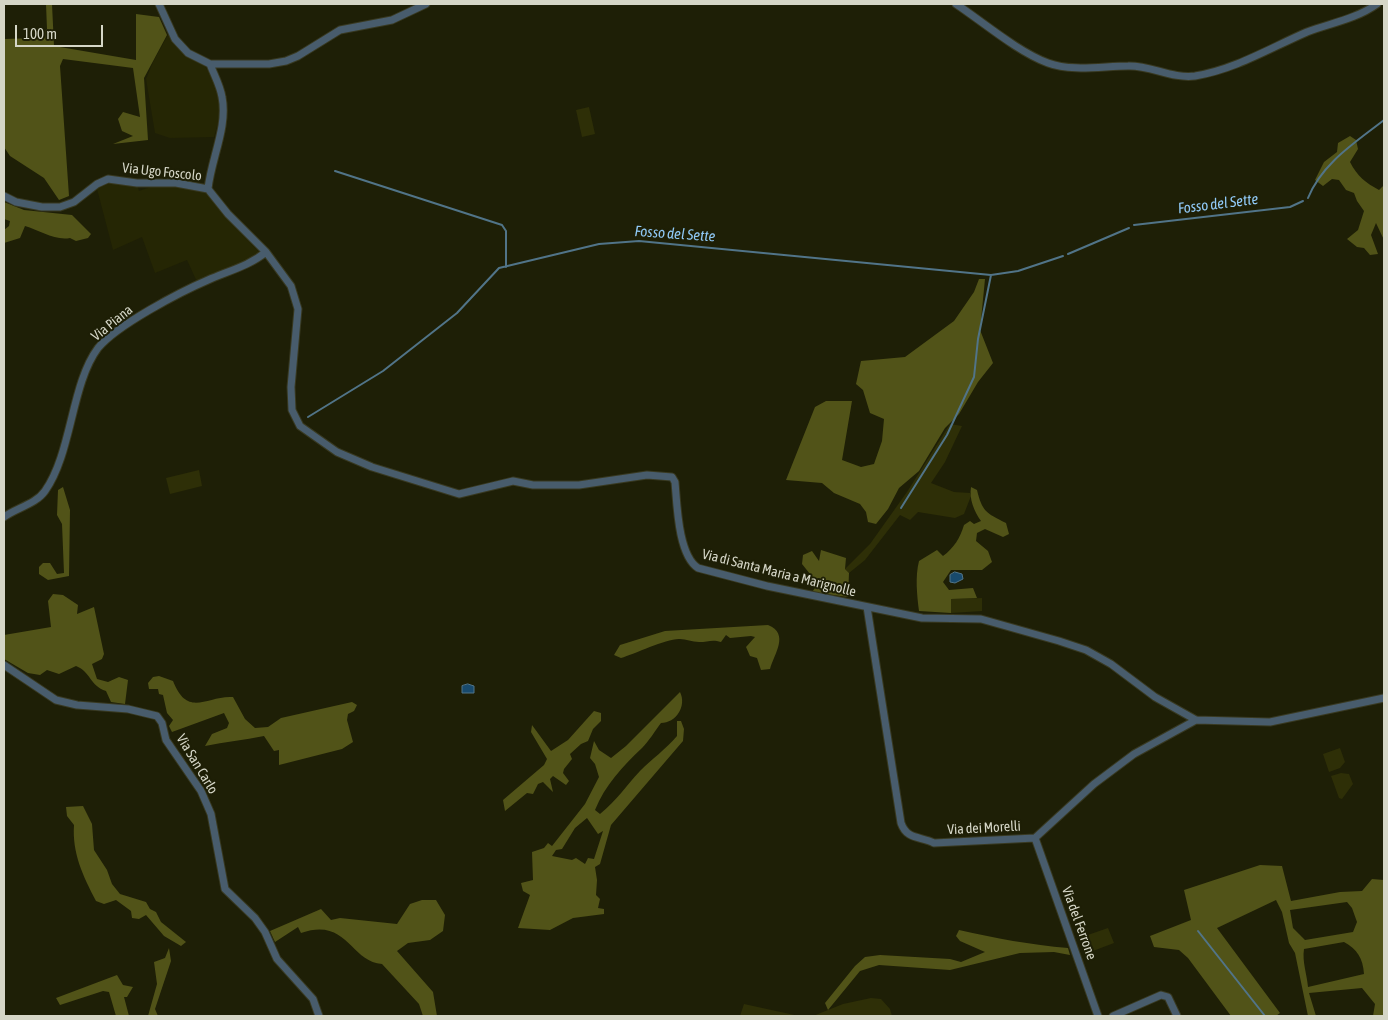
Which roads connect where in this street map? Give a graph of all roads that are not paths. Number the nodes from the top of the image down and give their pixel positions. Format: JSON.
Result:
{"nodes":[{"id":1,"x":159,"y":4,"type":"edge"},
{"id":2,"x":426,"y":4,"type":"edge"},
{"id":3,"x":956,"y":4,"type":"edge"},
{"id":4,"x":1377,"y":4,"type":"edge"},
{"id":5,"x":210,"y":64,"type":"junction"},
{"id":6,"x":208,"y":189,"type":"junction"},
{"id":7,"x":4,"y":196,"type":"edge"},
{"id":8,"x":266,"y":252,"type":"junction"},
{"id":9,"x":4,"y":517,"type":"edge"},
{"id":10,"x":867,"y":608,"type":"junction"},
{"id":11,"x":4,"y":665,"type":"edge"},
{"id":12,"x":1384,"y":698,"type":"edge"},
{"id":13,"x":1196,"y":720,"type":"junction"},
{"id":14,"x":1035,"y":838,"type":"junction"},
{"id":15,"x":319,"y":1016,"type":"edge"},
{"id":16,"x":1098,"y":1016,"type":"edge"},
{"id":17,"x":1114,"y":1016,"type":"edge"},
{"id":18,"x":1177,"y":1016,"type":"edge"}],
"edges":[{"from":1,"to":5,"type":"street"},
{"from":2,"to":5,"type":"street"},
{"from":3,"to":4,"type":"street"},
{"from":5,"to":6,"type":"street"},
{"from":6,"to":7,"type":"street","name":"Via Ugo Foscolo"},
{"from":6,"to":8,"type":"street","name":"Via di Santa Maria a Marignolle"},
{"from":8,"to":9,"type":"street","name":"Via Piana"},
{"from":8,"to":10,"type":"street","name":"Via di Santa Maria a Marignolle"},
{"from":10,"to":13,"type":"street","name":"Via di Santa Maria a Marignolle"},
{"from":10,"to":14,"type":"street","name":"Via dei Morelli"},
{"from":11,"to":15,"type":"street","name":"Via San Carlo"},
{"from":12,"to":13,"type":"street","name":"Via di Santa Maria a Marignolle"},
{"from":13,"to":14,"type":"street","name":"Via dei Morelli"},
{"from":14,"to":16,"type":"street","name":"Via del Ferrone"},
{"from":17,"to":18,"type":"street"}]}
